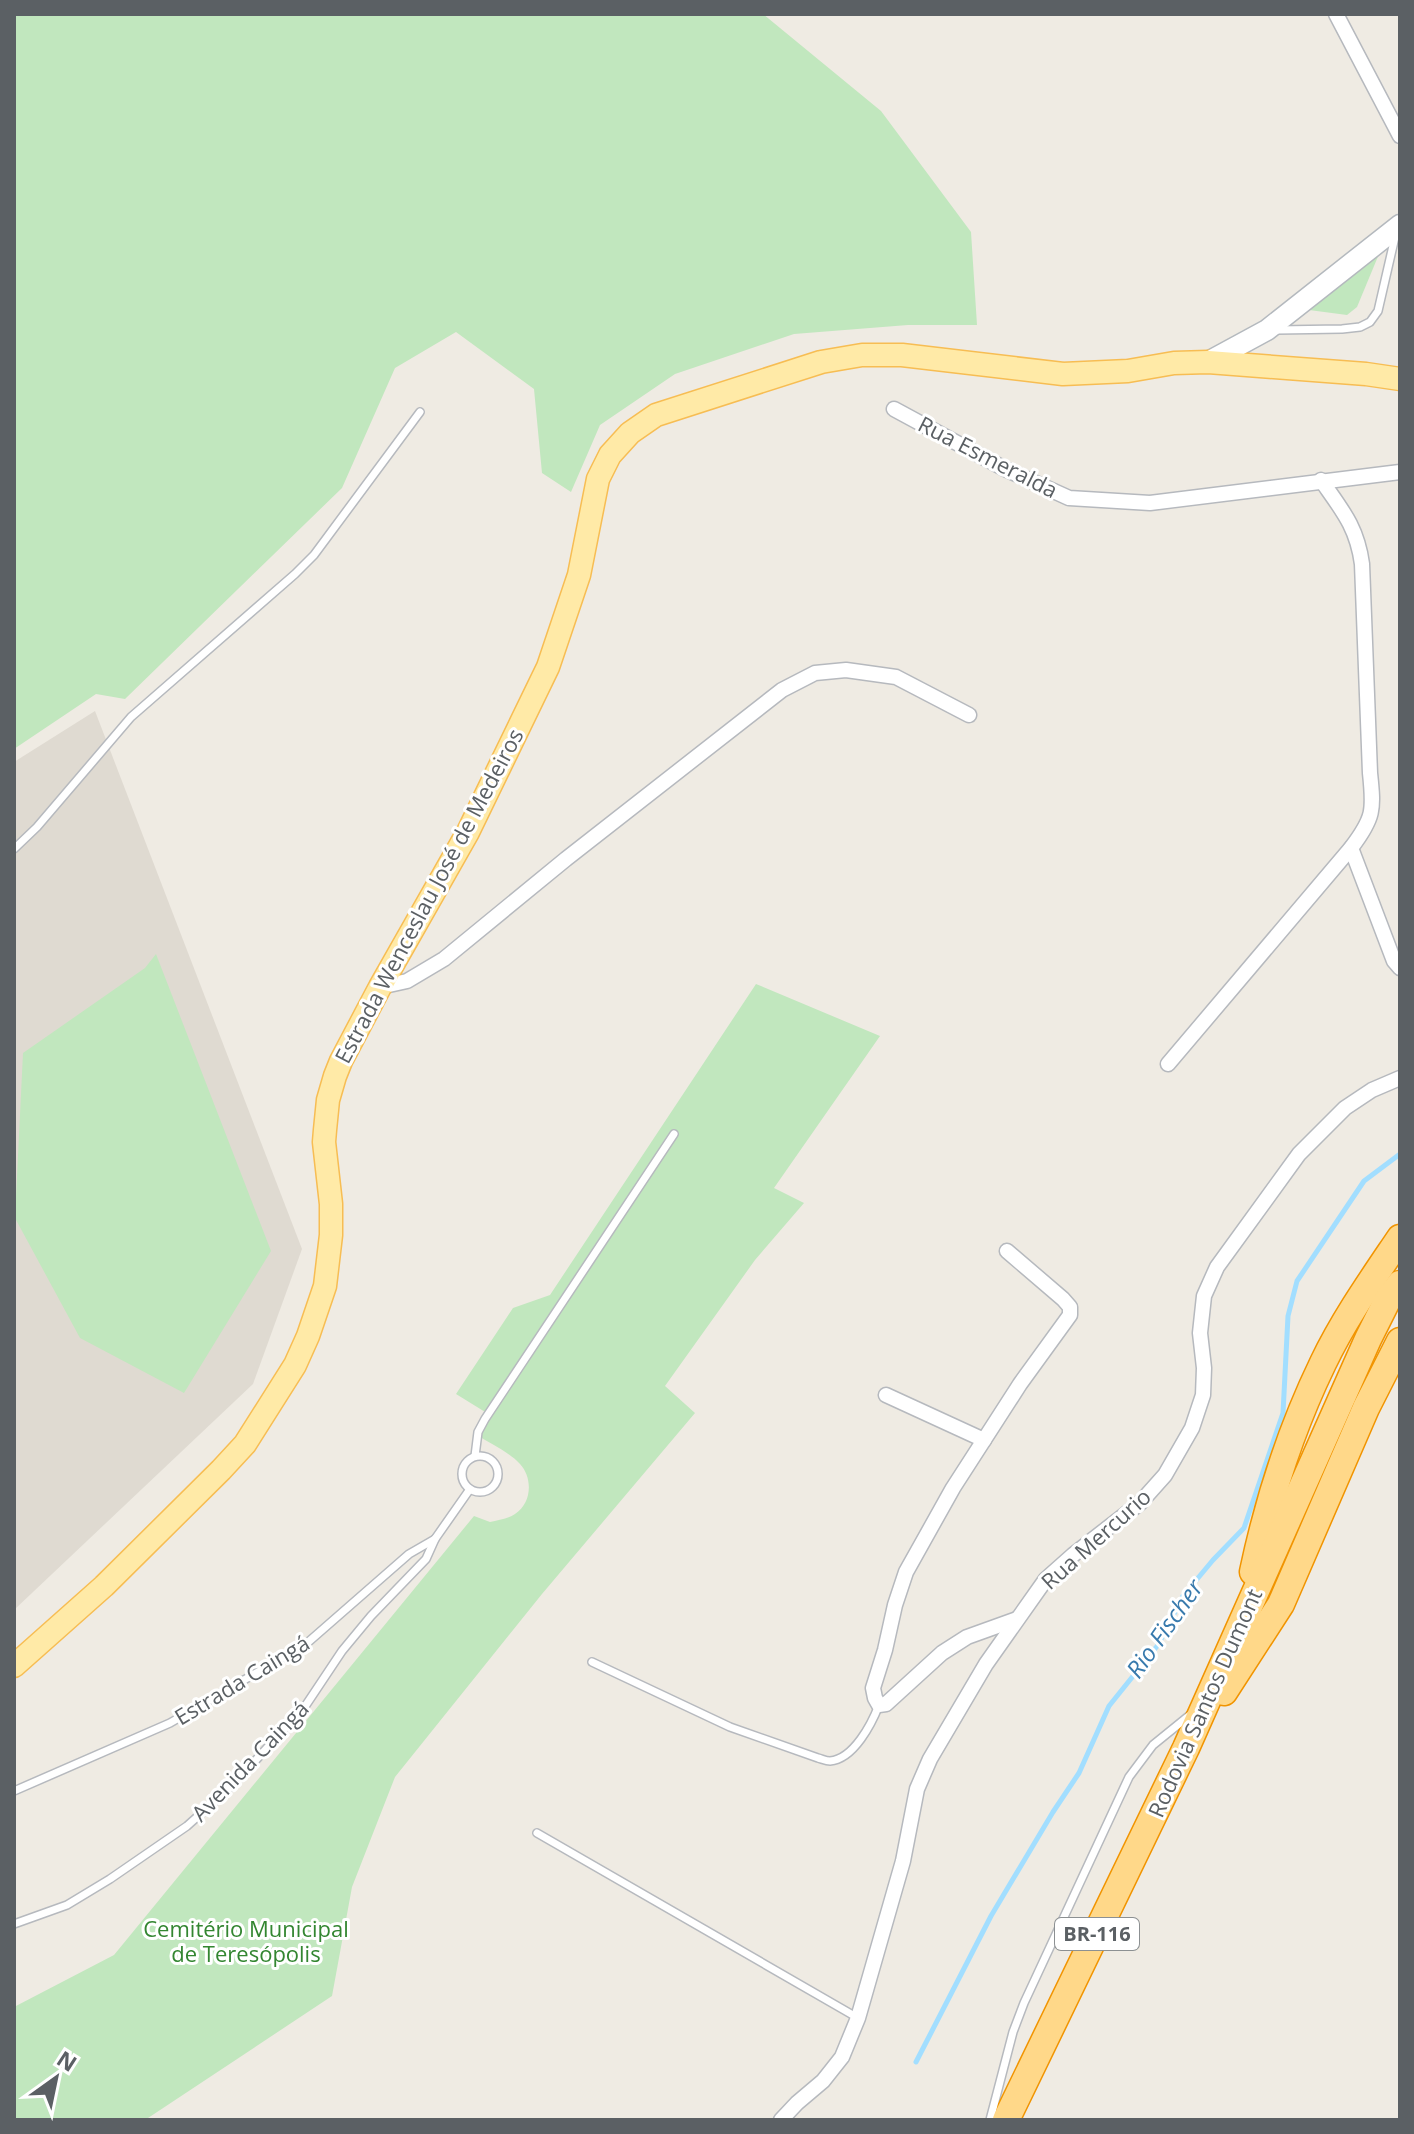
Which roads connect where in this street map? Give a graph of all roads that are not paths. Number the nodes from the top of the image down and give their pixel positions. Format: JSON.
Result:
{"nodes":[{"id":1,"x":1336,"y":14,"type":"edge"},
{"id":2,"x":1400,"y":136,"type":"edge"},
{"id":3,"x":1399,"y":227,"type":"edge"},
{"id":4,"x":1267,"y":330,"type":"junction"},
{"id":5,"x":1208,"y":362,"type":"junction"},
{"id":6,"x":1400,"y":379,"type":"edge"},
{"id":7,"x":894,"y":409,"type":"dead end"},
{"id":8,"x":420,"y":412,"type":"dead end"},
{"id":9,"x":1400,"y":472,"type":"edge"},
{"id":10,"x":1321,"y":480,"type":"junction"},
{"id":11,"x":969,"y":715,"type":"dead end"},
{"id":12,"x":1351,"y":848,"type":"junction"},
{"id":13,"x":14,"y":849,"type":"edge"},
{"id":14,"x":1400,"y":968,"type":"edge"},
{"id":15,"x":380,"y":987,"type":"junction"},
{"id":16,"x":1168,"y":1064,"type":"dead end"},
{"id":17,"x":1400,"y":1078,"type":"edge"},
{"id":18,"x":674,"y":1134,"type":"dead end"},
{"id":19,"x":1400,"y":1238,"type":"edge"},
{"id":20,"x":1007,"y":1251,"type":"dead end"},
{"id":21,"x":1400,"y":1284,"type":"edge"},
{"id":22,"x":1400,"y":1341,"type":"edge"},
{"id":23,"x":886,"y":1395,"type":"dead end"},
{"id":24,"x":984,"y":1440,"type":"junction"},
{"id":25,"x":475,"y":1456,"type":"junction"},
{"id":26,"x":470,"y":1489,"type":"junction"},
{"id":27,"x":435,"y":1539,"type":"junction"},
{"id":28,"x":1017,"y":1619,"type":"junction"},
{"id":29,"x":1242,"y":1619,"type":"junction"},
{"id":30,"x":592,"y":1662,"type":"dead end"},
{"id":31,"x":14,"y":1666,"type":"edge"},
{"id":32,"x":1207,"y":1701,"type":"junction"},
{"id":33,"x":879,"y":1705,"type":"junction"},
{"id":34,"x":1186,"y":1748,"type":"junction"},
{"id":35,"x":14,"y":1791,"type":"edge"},
{"id":36,"x":537,"y":1833,"type":"dead end"},
{"id":37,"x":14,"y":1924,"type":"edge"},
{"id":38,"x":858,"y":2018,"type":"junction"},
{"id":39,"x":781,"y":2120,"type":"edge"},
{"id":40,"x":990,"y":2120,"type":"edge"},
{"id":41,"x":1006,"y":2120,"type":"edge"}],
"edges":[{"from":1,"to":2,"type":"street"},
{"from":3,"to":4,"type":"street"},
{"from":3,"to":4,"type":"lane"},
{"from":4,"to":5,"type":"street"},
{"from":5,"to":6,"type":"main road","name":"Estrada Wenceslau José de Medeiros"},
{"from":5,"to":15,"type":"main road","name":"Estrada Wenceslau José de Medeiros"},
{"from":7,"to":10,"type":"street","name":"Rua Esmeralda"},
{"from":8,"to":13,"type":"lane"},
{"from":9,"to":10,"type":"street","name":"Rua Esmeralda"},
{"from":10,"to":12,"type":"street"},
{"from":11,"to":15,"type":"street"},
{"from":12,"to":14,"type":"street"},
{"from":12,"to":16,"type":"street"},
{"from":15,"to":31,"type":"main road","name":"Estrada Wenceslau José de Medeiros"},
{"from":17,"to":28,"type":"street","name":"Rua Mercurio"},
{"from":18,"to":25,"type":"lane"},
{"from":19,"to":29,"type":"highway"},
{"from":20,"to":24,"type":"street"},
{"from":21,"to":29,"type":"highway","name":"Rodovia Santos Dumont","number":"BR-116"},
{"from":22,"to":34,"type":"highway"},
{"from":23,"to":24,"type":"street"},
{"from":24,"to":33,"type":"street"},
{"from":25,"to":26,"type":"lane"},
{"from":25,"to":26,"type":"lane"},
{"from":26,"to":27,"type":"lane","name":"Estrada Caingá"},
{"from":27,"to":35,"type":"lane","name":"Estrada Caingá"},
{"from":27,"to":37,"type":"lane","name":"Avenida Caingá"},
{"from":28,"to":33,"type":"street"},
{"from":28,"to":38,"type":"street","name":"Rua Mercurio"},
{"from":29,"to":32,"type":"highway","name":"Rodovia Santos Dumont","number":"BR-116"},
{"from":30,"to":33,"type":"lane"},
{"from":32,"to":34,"type":"highway","name":"Rodovia Santos Dumont","number":"BR-116"},
{"from":32,"to":40,"type":"lane"},
{"from":34,"to":41,"type":"highway","name":"Rodovia Santos Dumont","number":"BR-116"},
{"from":36,"to":38,"type":"lane"},
{"from":38,"to":39,"type":"street","name":"Rua Mercurio"}]}
